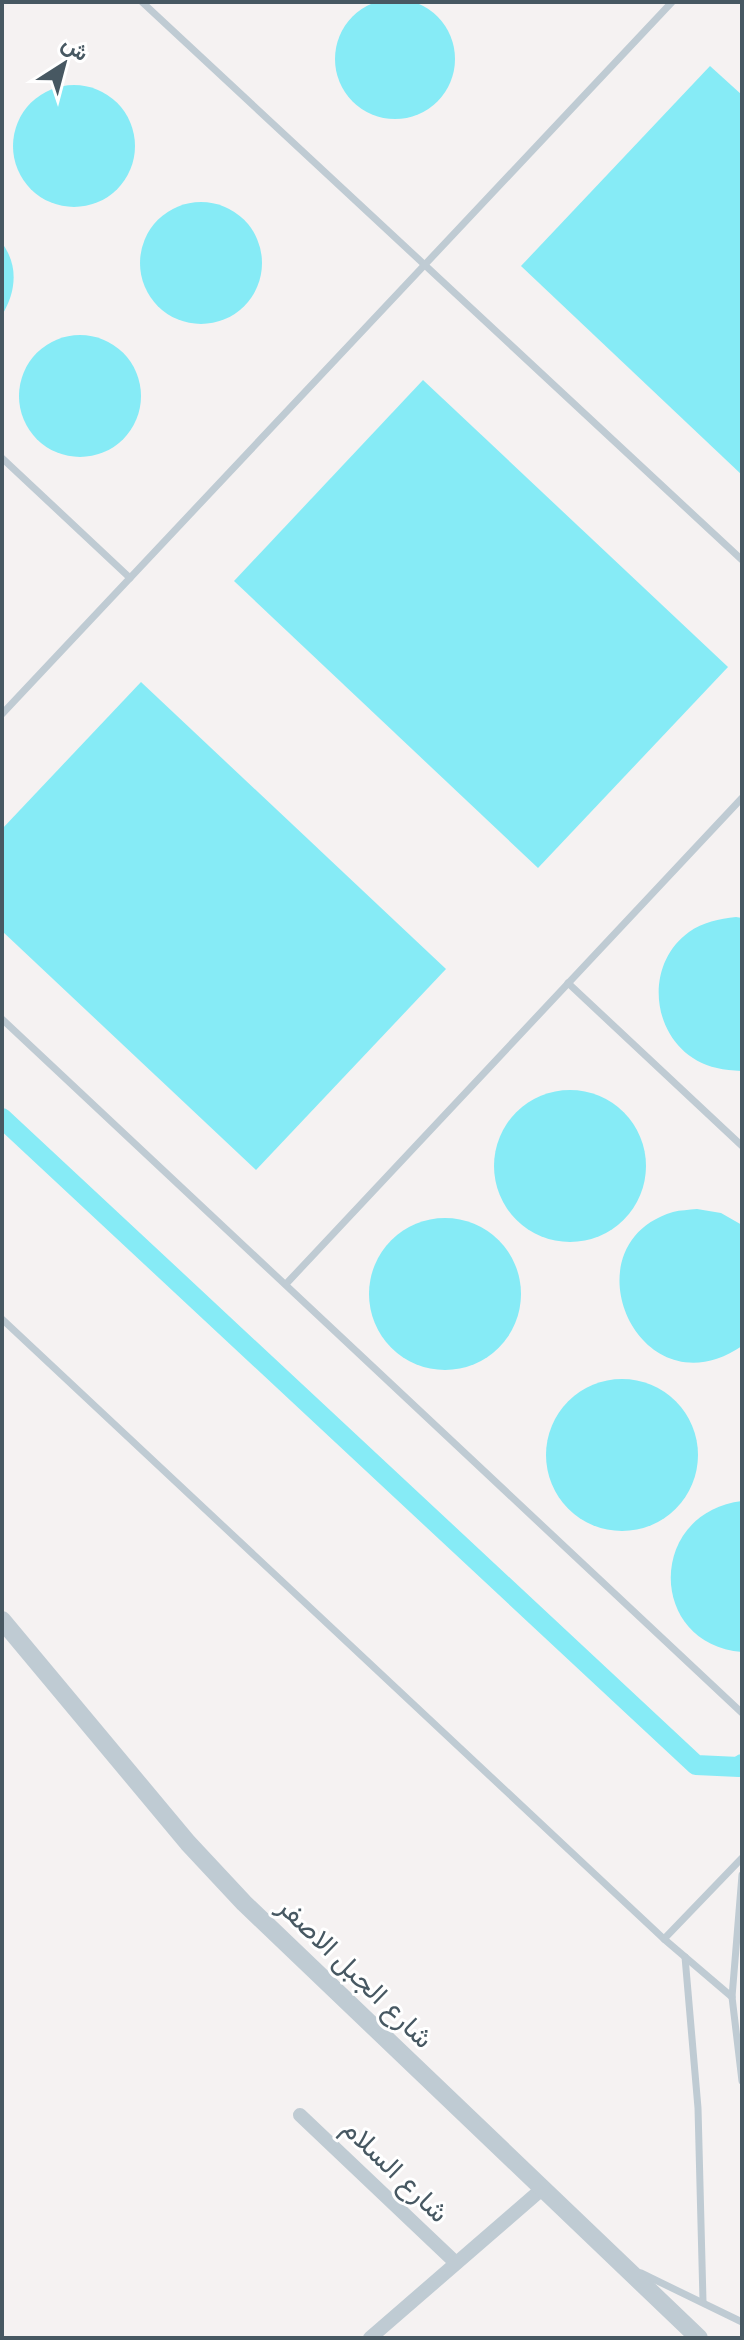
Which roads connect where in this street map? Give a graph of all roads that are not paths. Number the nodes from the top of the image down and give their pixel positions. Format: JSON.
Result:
{"nodes":[{"id":1,"x":142,"y":2,"type":"edge"},
{"id":2,"x":672,"y":2,"type":"edge"},
{"id":3,"x":424,"y":265,"type":"junction"},
{"id":4,"x":2,"y":458,"type":"edge"},
{"id":5,"x":742,"y":560,"type":"edge"},
{"id":6,"x":130,"y":578,"type":"junction"},
{"id":7,"x":2,"y":714,"type":"edge"},
{"id":8,"x":742,"y":798,"type":"edge"},
{"id":9,"x":568,"y":983,"type":"junction"},
{"id":10,"x":2,"y":1019,"type":"edge"},
{"id":11,"x":742,"y":1146,"type":"edge"},
{"id":12,"x":286,"y":1284,"type":"junction"},
{"id":13,"x":2,"y":1319,"type":"edge"},
{"id":14,"x":2,"y":1620,"type":"edge"},
{"id":15,"x":742,"y":1713,"type":"edge"},
{"id":16,"x":742,"y":1858,"type":"edge"},
{"id":17,"x":742,"y":1875,"type":"edge"},
{"id":18,"x":664,"y":1939,"type":"junction"},
{"id":19,"x":685,"y":1957,"type":"junction"},
{"id":20,"x":732,"y":1997,"type":"junction"},
{"id":21,"x":742,"y":2081,"type":"edge"},
{"id":22,"x":300,"y":2115,"type":"dead end"},
{"id":23,"x":542,"y":2189,"type":"junction"},
{"id":24,"x":456,"y":2263,"type":"junction"},
{"id":25,"x":620,"y":2265,"type":"junction"},
{"id":26,"x":703,"y":2301,"type":"junction"},
{"id":27,"x":742,"y":2322,"type":"edge"},
{"id":28,"x":370,"y":2338,"type":"edge"},
{"id":29,"x":699,"y":2338,"type":"edge"}],
"edges":[{"from":1,"to":3,"type":"lane"},
{"from":2,"to":3,"type":"lane"},
{"from":3,"to":5,"type":"lane"},
{"from":3,"to":6,"type":"lane"},
{"from":4,"to":6,"type":"lane"},
{"from":6,"to":7,"type":"lane"},
{"from":8,"to":9,"type":"lane"},
{"from":9,"to":11,"type":"lane"},
{"from":9,"to":12,"type":"lane"},
{"from":10,"to":12,"type":"lane"},
{"from":12,"to":15,"type":"lane"},
{"from":13,"to":18,"type":"lane"},
{"from":14,"to":23,"type":"street","name":"شارع الجبل الاصفر"},
{"from":16,"to":18,"type":"lane"},
{"from":17,"to":20,"type":"lane"},
{"from":18,"to":19,"type":"lane"},
{"from":19,"to":20,"type":"lane"},
{"from":19,"to":26,"type":"lane"},
{"from":20,"to":21,"type":"lane"},
{"from":22,"to":24,"type":"street","name":"شارع السلام"},
{"from":23,"to":24,"type":"street"},
{"from":23,"to":25,"type":"street","name":"شارع الجبل الاصفر"},
{"from":24,"to":28,"type":"street"},
{"from":25,"to":26,"type":"lane"},
{"from":25,"to":29,"type":"street","name":"شارع الجبل الاصفر"},
{"from":26,"to":27,"type":"lane"}]}
